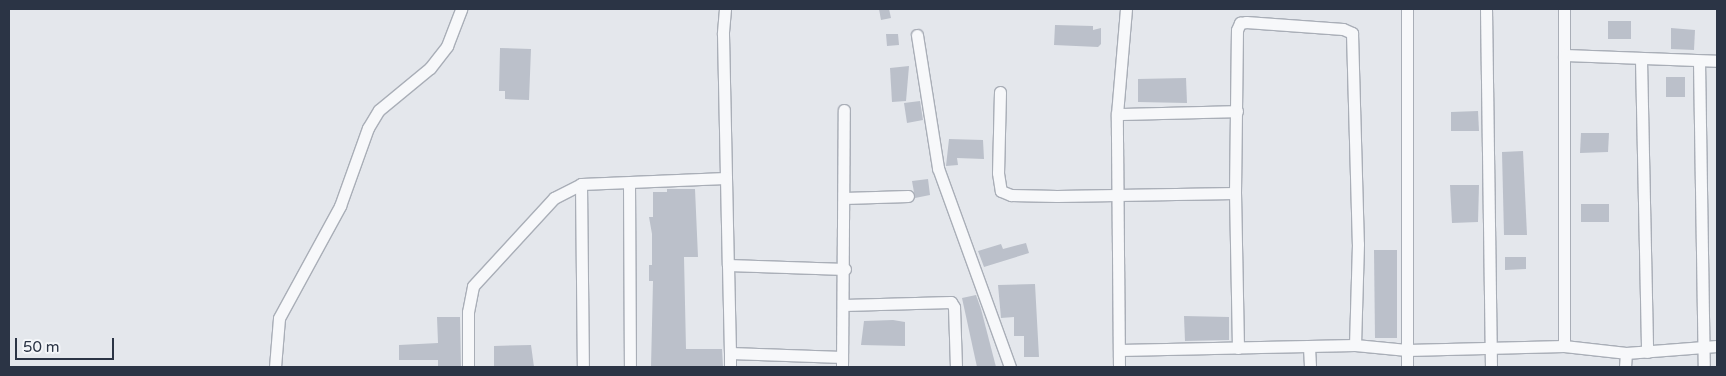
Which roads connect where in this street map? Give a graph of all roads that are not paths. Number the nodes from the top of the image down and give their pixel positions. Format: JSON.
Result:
{"nodes":[{"id":1,"x":461,"y":9,"type":"edge"},
{"id":2,"x":725,"y":9,"type":"edge"},
{"id":3,"x":1126,"y":9,"type":"edge"},
{"id":4,"x":1407,"y":9,"type":"edge"},
{"id":5,"x":1486,"y":9,"type":"edge"},
{"id":6,"x":1564,"y":9,"type":"edge"},
{"id":7,"x":917,"y":35,"type":"dead end"},
{"id":8,"x":1564,"y":55,"type":"junction"},
{"id":9,"x":1641,"y":60,"type":"junction"},
{"id":10,"x":1699,"y":61,"type":"junction"},
{"id":11,"x":1717,"y":61,"type":"edge"},
{"id":12,"x":1000,"y":92,"type":"dead end"},
{"id":13,"x":844,"y":110,"type":"dead end"},
{"id":14,"x":1237,"y":111,"type":"junction"},
{"id":15,"x":1116,"y":114,"type":"junction"},
{"id":16,"x":726,"y":178,"type":"junction"},
{"id":17,"x":629,"y":183,"type":"junction"},
{"id":18,"x":582,"y":184,"type":"junction"},
{"id":19,"x":1234,"y":193,"type":"junction"},
{"id":20,"x":908,"y":196,"type":"dead end"},
{"id":21,"x":1118,"y":196,"type":"junction"},
{"id":22,"x":844,"y":198,"type":"junction"},
{"id":23,"x":728,"y":265,"type":"junction"},
{"id":24,"x":845,"y":269,"type":"junction"},
{"id":25,"x":844,"y":305,"type":"junction"},
{"id":26,"x":1354,"y":345,"type":"junction"},
{"id":27,"x":1564,"y":346,"type":"junction"},
{"id":28,"x":1704,"y":346,"type":"junction"},
{"id":29,"x":1717,"y":346,"type":"edge"},
{"id":30,"x":1309,"y":347,"type":"junction"},
{"id":31,"x":1491,"y":347,"type":"junction"},
{"id":32,"x":1238,"y":348,"type":"junction"},
{"id":33,"x":1119,"y":350,"type":"junction"},
{"id":34,"x":1407,"y":350,"type":"junction"},
{"id":35,"x":1647,"y":352,"type":"junction"},
{"id":36,"x":730,"y":353,"type":"junction"},
{"id":37,"x":1626,"y":354,"type":"junction"},
{"id":38,"x":842,"y":362,"type":"edge"},
{"id":39,"x":275,"y":367,"type":"edge"},
{"id":40,"x":468,"y":367,"type":"edge"},
{"id":41,"x":583,"y":367,"type":"edge"},
{"id":42,"x":630,"y":367,"type":"edge"},
{"id":43,"x":730,"y":367,"type":"edge"},
{"id":44,"x":956,"y":367,"type":"edge"},
{"id":45,"x":1010,"y":367,"type":"edge"},
{"id":46,"x":1120,"y":367,"type":"edge"},
{"id":47,"x":1310,"y":367,"type":"edge"},
{"id":48,"x":1407,"y":367,"type":"edge"},
{"id":49,"x":1491,"y":367,"type":"edge"},
{"id":50,"x":1625,"y":367,"type":"edge"},
{"id":51,"x":1704,"y":367,"type":"edge"}],
"edges":[{"from":1,"to":39,"type":"street"},
{"from":2,"to":16,"type":"street"},
{"from":3,"to":15,"type":"street"},
{"from":4,"to":34,"type":"street"},
{"from":5,"to":31,"type":"street"},
{"from":6,"to":8,"type":"street"},
{"from":7,"to":45,"type":"street"},
{"from":8,"to":9,"type":"street"},
{"from":8,"to":27,"type":"street"},
{"from":9,"to":10,"type":"street"},
{"from":9,"to":35,"type":"street"},
{"from":10,"to":11,"type":"street"},
{"from":10,"to":28,"type":"street"},
{"from":12,"to":21,"type":"street"},
{"from":13,"to":22,"type":"street"},
{"from":14,"to":15,"type":"street"},
{"from":14,"to":19,"type":"street"},
{"from":14,"to":26,"type":"street"},
{"from":15,"to":21,"type":"street"},
{"from":16,"to":17,"type":"street"},
{"from":16,"to":23,"type":"street"},
{"from":17,"to":18,"type":"street"},
{"from":17,"to":42,"type":"street"},
{"from":18,"to":40,"type":"street"},
{"from":18,"to":41,"type":"street"},
{"from":19,"to":21,"type":"street"},
{"from":19,"to":32,"type":"street"},
{"from":20,"to":22,"type":"street"},
{"from":21,"to":33,"type":"street"},
{"from":22,"to":24,"type":"street"},
{"from":23,"to":24,"type":"street"},
{"from":23,"to":36,"type":"street"},
{"from":24,"to":25,"type":"street"},
{"from":25,"to":38,"type":"street"},
{"from":25,"to":44,"type":"street"},
{"from":26,"to":30,"type":"street"},
{"from":26,"to":34,"type":"street"},
{"from":27,"to":31,"type":"street"},
{"from":27,"to":37,"type":"street"},
{"from":28,"to":29,"type":"street"},
{"from":28,"to":35,"type":"street"},
{"from":28,"to":51,"type":"street"},
{"from":30,"to":32,"type":"street"},
{"from":30,"to":47,"type":"street"},
{"from":31,"to":34,"type":"street"},
{"from":31,"to":49,"type":"street"},
{"from":32,"to":33,"type":"street"},
{"from":33,"to":46,"type":"street"},
{"from":34,"to":48,"type":"street"},
{"from":35,"to":37,"type":"street"},
{"from":36,"to":38,"type":"street"},
{"from":36,"to":43,"type":"street"},
{"from":37,"to":50,"type":"street"}]}
